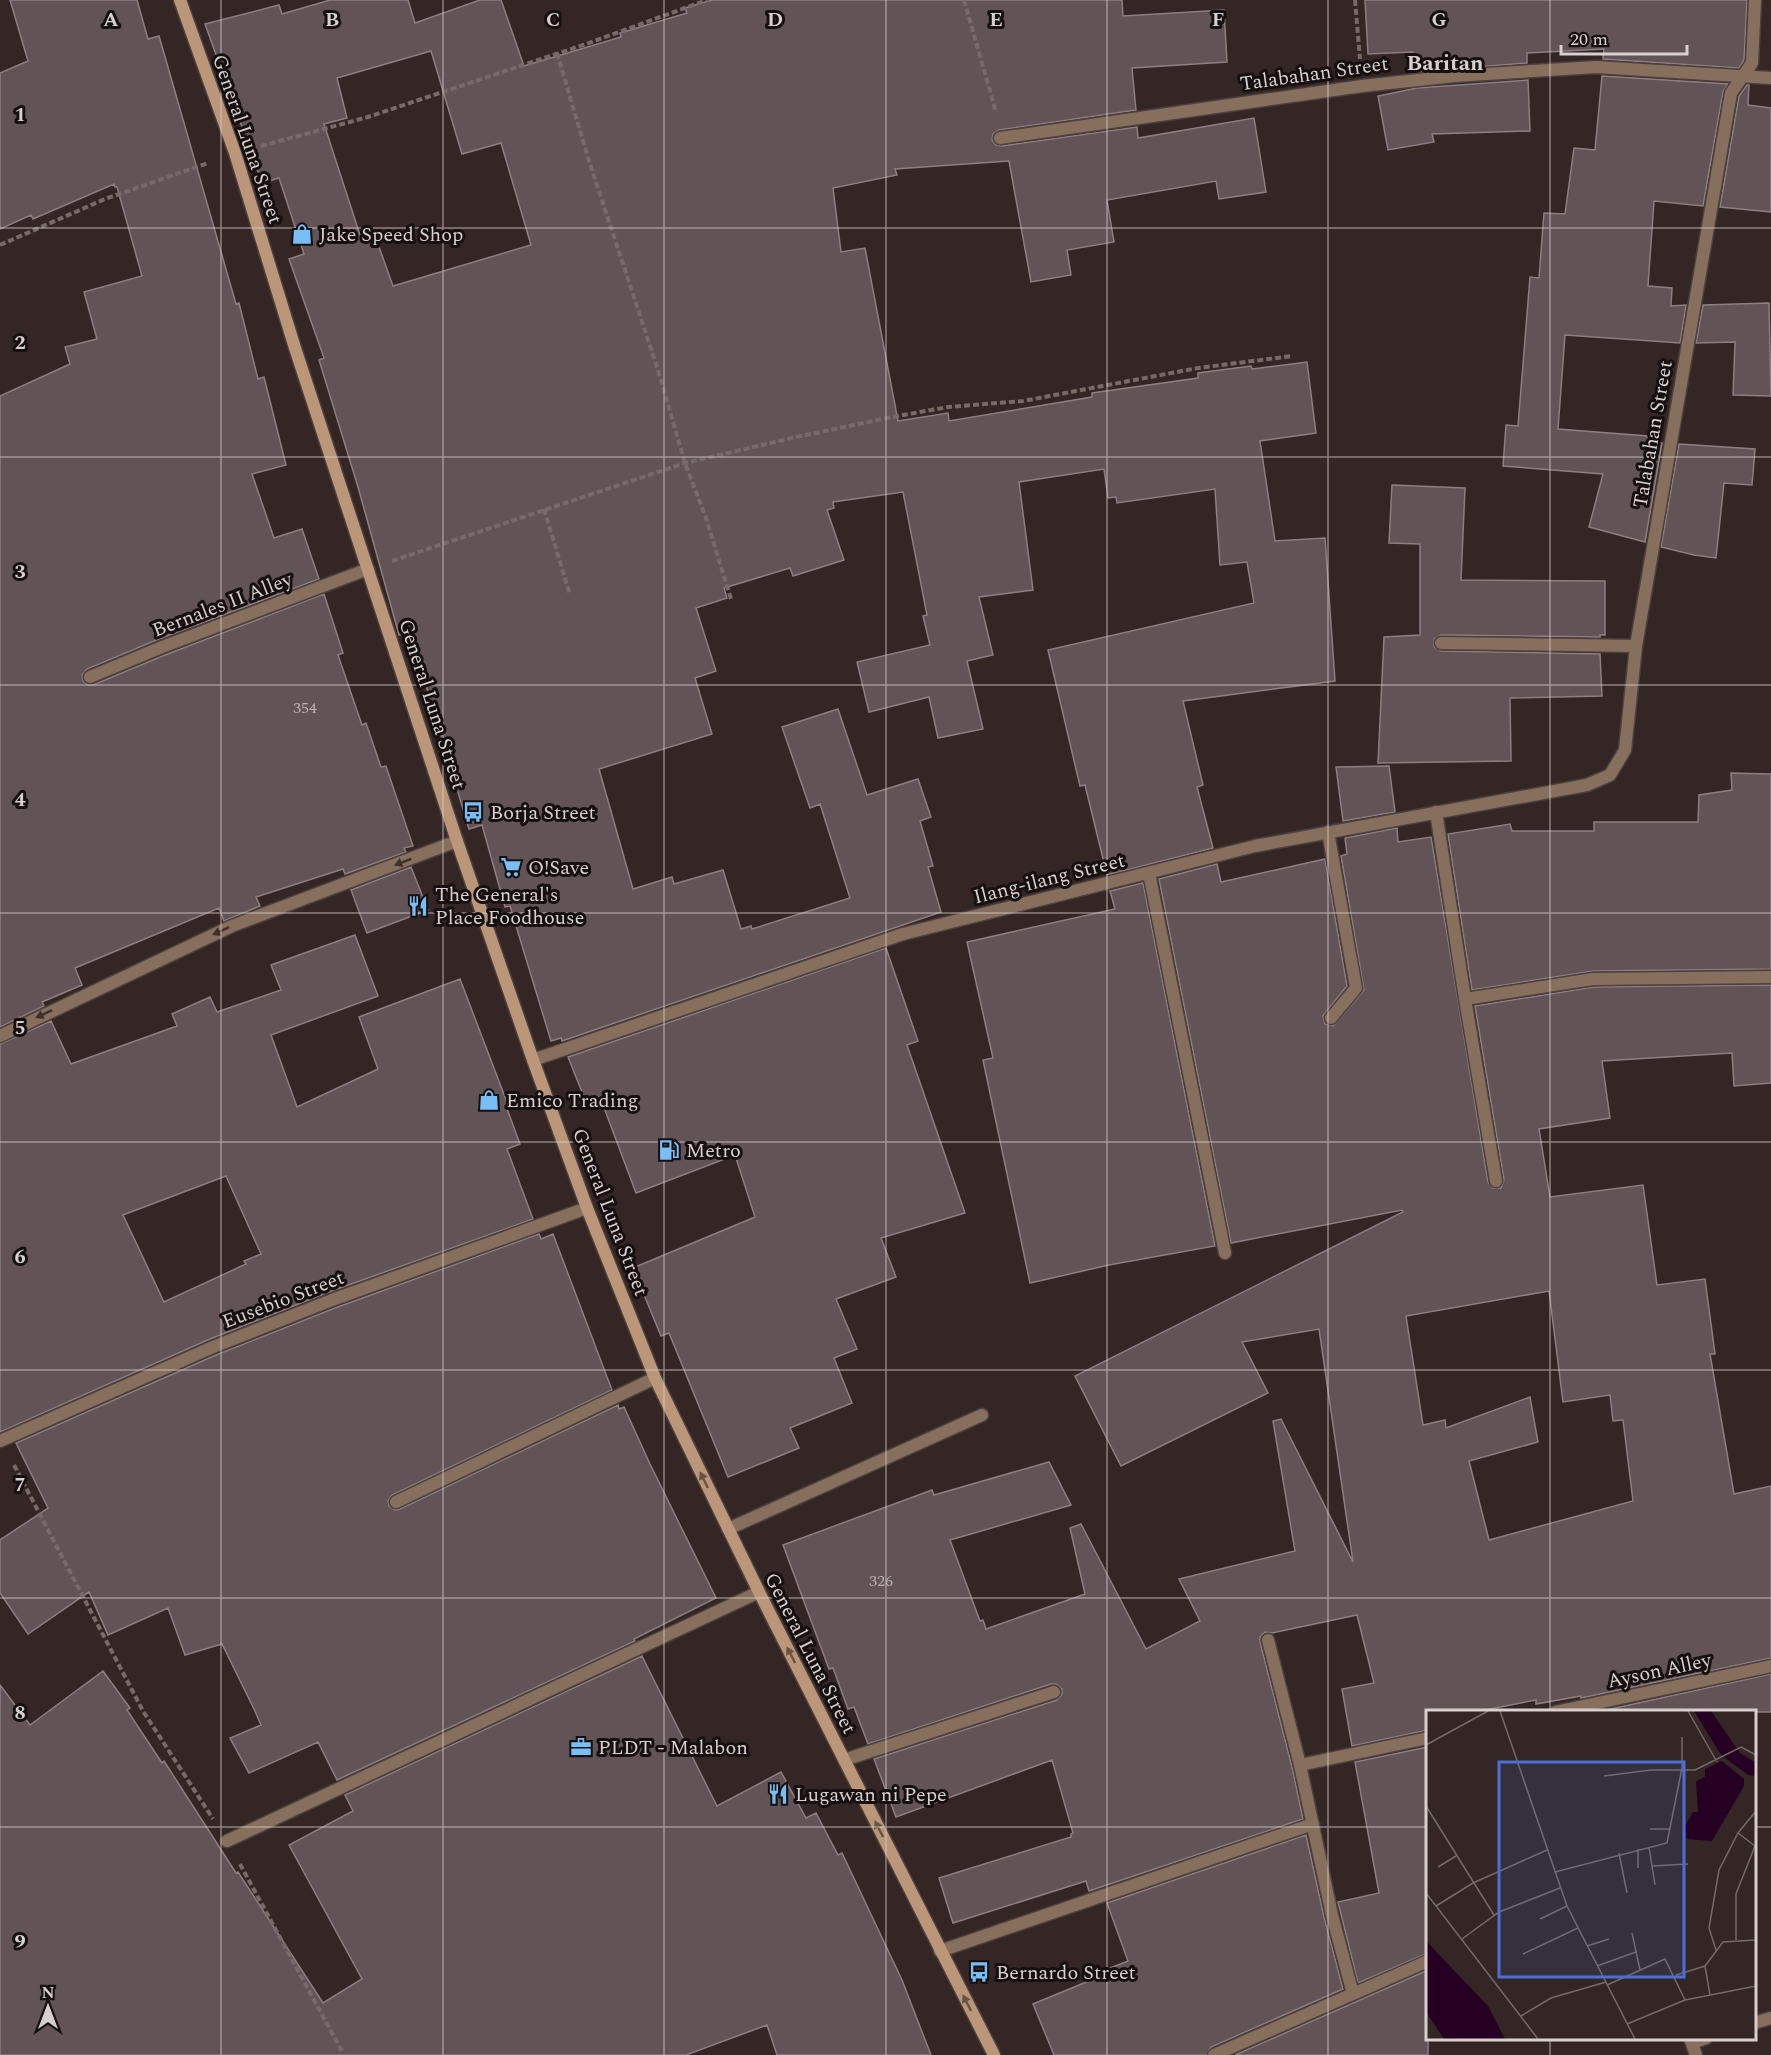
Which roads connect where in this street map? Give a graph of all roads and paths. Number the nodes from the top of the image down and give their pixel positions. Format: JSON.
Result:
{"nodes":[{"id":1,"x":180,"y":0,"type":"edge"},
{"id":2,"x":707,"y":0,"type":"edge"},
{"id":3,"x":964,"y":0,"type":"edge"},
{"id":4,"x":1355,"y":0,"type":"edge"},
{"id":5,"x":1755,"y":0,"type":"edge"},
{"id":6,"x":557,"y":53,"type":"junction"},
{"id":7,"x":1744,"y":77,"type":"junction"},
{"id":8,"x":1771,"y":78,"type":"edge"},
{"id":9,"x":1362,"y":86,"type":"junction"},
{"id":10,"x":1000,"y":138,"type":"joint"},
{"id":11,"x":234,"y":153,"type":"junction"},
{"id":12,"x":0,"y":245,"type":"edge"},
{"id":13,"x":1292,"y":356,"type":"dead end"},
{"id":14,"x":685,"y":463,"type":"junction"},
{"id":15,"x":544,"y":509,"type":"junction"},
{"id":16,"x":368,"y":569,"type":"junction"},
{"id":17,"x":570,"y":595,"type":"dead end"},
{"id":18,"x":731,"y":599,"type":"dead end"},
{"id":19,"x":1441,"y":643,"type":"dead end"},
{"id":20,"x":1636,"y":646,"type":"junction"},
{"id":21,"x":90,"y":677,"type":"dead end"},
{"id":22,"x":1587,"y":784,"type":"joint"},
{"id":23,"x":1436,"y":812,"type":"junction"},
{"id":24,"x":1328,"y":832,"type":"junction"},
{"id":25,"x":458,"y":841,"type":"junction"},
{"id":26,"x":1149,"y":873,"type":"junction"},
{"id":27,"x":1771,"y":977,"type":"edge"},
{"id":28,"x":1465,"y":999,"type":"junction"},
{"id":29,"x":1331,"y":1018,"type":"dead end"},
{"id":30,"x":0,"y":1035,"type":"edge"},
{"id":31,"x":533,"y":1060,"type":"junction"},
{"id":32,"x":1496,"y":1181,"type":"dead end"},
{"id":33,"x":587,"y":1208,"type":"junction"},
{"id":34,"x":1225,"y":1253,"type":"dead end"},
{"id":35,"x":655,"y":1378,"type":"junction"},
{"id":36,"x":982,"y":1415,"type":"dead end"},
{"id":37,"x":1,"y":1441,"type":"edge"},
{"id":38,"x":396,"y":1502,"type":"dead end"},
{"id":39,"x":728,"y":1529,"type":"junction"},
{"id":40,"x":759,"y":1592,"type":"junction"},
{"id":41,"x":1268,"y":1640,"type":"dead end"},
{"id":42,"x":1771,"y":1666,"type":"edge"},
{"id":43,"x":1054,"y":1692,"type":"dead end"},
{"id":44,"x":1564,"y":1710,"type":"edge"},
{"id":45,"x":1426,"y":1738,"type":"edge"},
{"id":46,"x":844,"y":1760,"type":"junction"},
{"id":47,"x":1300,"y":1765,"type":"junction"},
{"id":48,"x":1313,"y":1824,"type":"junction"},
{"id":49,"x":227,"y":1841,"type":"junction"},
{"id":50,"x":940,"y":1951,"type":"junction"},
{"id":51,"x":1426,"y":1962,"type":"edge"},
{"id":52,"x":1353,"y":1994,"type":"junction"},
{"id":53,"x":1771,"y":2018,"type":"edge"},
{"id":54,"x":1756,"y":2023,"type":"edge"},
{"id":55,"x":344,"y":2055,"type":"edge"},
{"id":56,"x":994,"y":2055,"type":"edge"},
{"id":57,"x":1214,"y":2055,"type":"edge"}],
"edges":[{"from":1,"to":11,"type":"main road","name":"General Luna Street"},
{"from":2,"to":6,"type":"path"},
{"from":3,"to":10,"type":"path"},
{"from":4,"to":9,"type":"path"},
{"from":5,"to":7,"type":"street"},
{"from":6,"to":11,"type":"path"},
{"from":6,"to":14,"type":"path"},
{"from":7,"to":8,"type":"street","name":"Talabahan Street"},
{"from":7,"to":9,"type":"street","name":"Talabahan Street"},
{"from":7,"to":20,"type":"street","name":"Talabahan Street"},
{"from":9,"to":10,"type":"street","name":"Talabahan Street"},
{"from":11,"to":12,"type":"path"},
{"from":11,"to":16,"type":"main road","name":"General Luna Street"},
{"from":13,"to":14,"type":"path"},
{"from":14,"to":15,"type":"path"},
{"from":14,"to":18,"type":"path"},
{"from":15,"to":16,"type":"path"},
{"from":15,"to":17,"type":"path"},
{"from":16,"to":21,"type":"street","name":"Bernales II Alley"},
{"from":16,"to":25,"type":"main road","name":"General Luna Street"},
{"from":19,"to":20,"type":"street"},
{"from":20,"to":22,"type":"street","name":"Talabahan Street"},
{"from":22,"to":23,"type":"street","name":"Ilang-ilang Street"},
{"from":23,"to":24,"type":"street","name":"Ilang-ilang Street"},
{"from":23,"to":28,"type":"street"},
{"from":24,"to":26,"type":"street","name":"Ilang-ilang Street"},
{"from":24,"to":29,"type":"street"},
{"from":25,"to":30,"type":"street","one_way":true},
{"from":25,"to":31,"type":"main road","name":"General Luna Street"},
{"from":26,"to":31,"type":"street","name":"Ilang-ilang Street"},
{"from":26,"to":34,"type":"street"},
{"from":27,"to":28,"type":"street"},
{"from":28,"to":32,"type":"street"},
{"from":31,"to":33,"type":"main road","name":"General Luna Street"},
{"from":33,"to":35,"type":"main road","name":"General Luna Street"},
{"from":33,"to":37,"type":"street","name":"Eusebio Street"},
{"from":35,"to":38,"type":"street"},
{"from":39,"to":35,"type":"main road","name":"General Luna Street","one_way":true},
{"from":36,"to":39,"type":"street"},
{"from":37,"to":49,"type":"path"},
{"from":39,"to":40,"type":"main road","name":"General Luna Street"},
{"from":46,"to":40,"type":"main road","name":"General Luna Street","one_way":true},
{"from":40,"to":49,"type":"street"},
{"from":41,"to":47,"type":"street"},
{"from":42,"to":44,"type":"street","name":"Ayson Alley"},
{"from":43,"to":46,"type":"street"},
{"from":45,"to":47,"type":"street"},
{"from":50,"to":46,"type":"main road","name":"General Luna Street","one_way":true},
{"from":47,"to":48,"type":"street"},
{"from":48,"to":50,"type":"street"},
{"from":48,"to":52,"type":"street"},
{"from":49,"to":55,"type":"path"},
{"from":56,"to":50,"type":"main road","name":"General Luna Street","one_way":true},
{"from":51,"to":52,"type":"street"},
{"from":52,"to":57,"type":"street"},
{"from":53,"to":54,"type":"street"}]}
